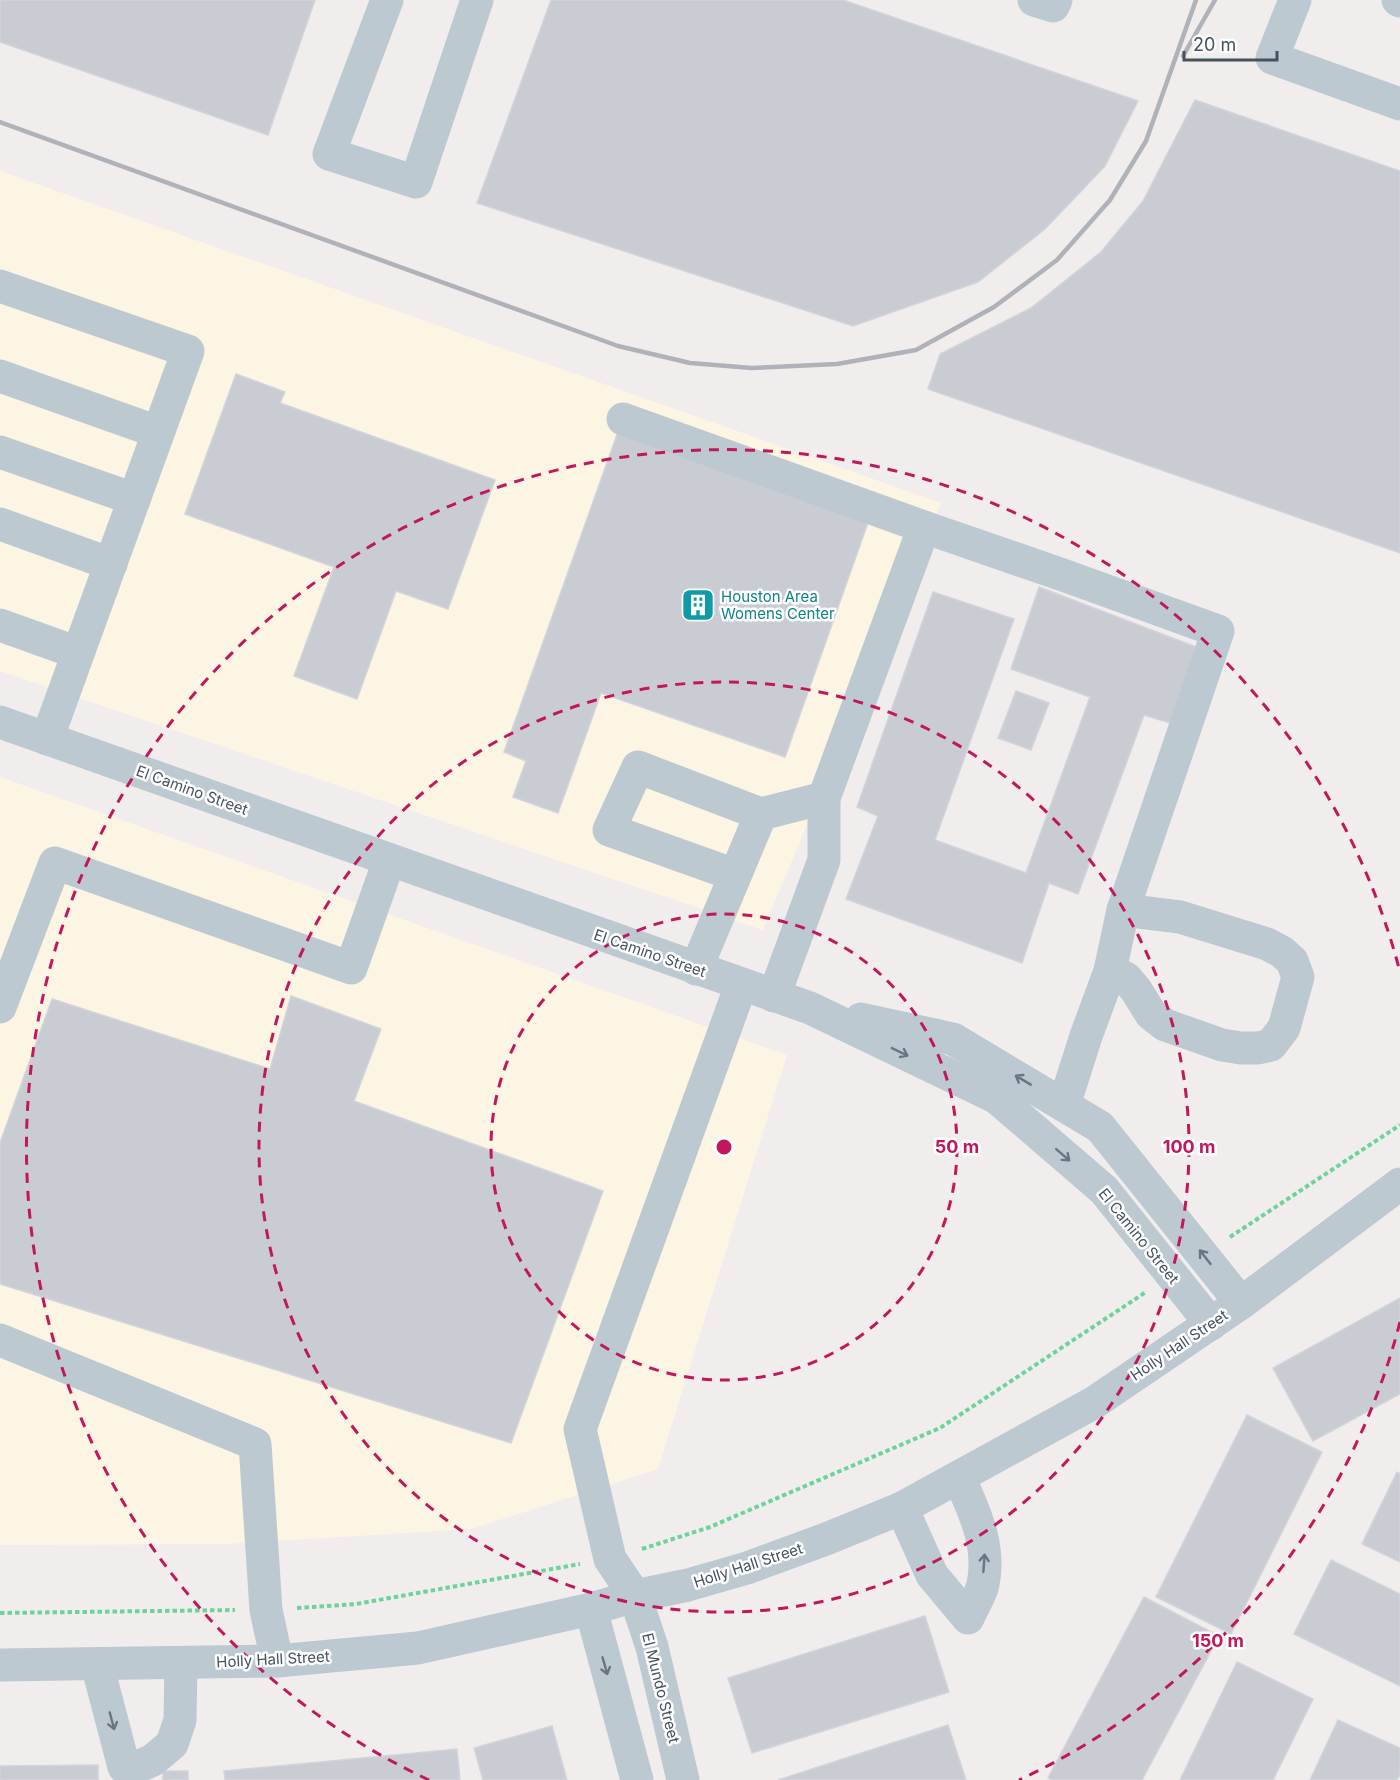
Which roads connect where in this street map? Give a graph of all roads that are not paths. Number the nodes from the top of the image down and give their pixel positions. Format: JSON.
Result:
{"nodes":[{"id":1,"x":387,"y":0,"type":"edge"},
{"id":2,"x":477,"y":0,"type":"edge"},
{"id":3,"x":1034,"y":0,"type":"edge"},
{"id":4,"x":1056,"y":0,"type":"edge"},
{"id":5,"x":1294,"y":0,"type":"edge"},
{"id":6,"x":1400,"y":104,"type":"edge"},
{"id":7,"x":0,"y":286,"type":"edge"},
{"id":8,"x":0,"y":376,"type":"edge"},
{"id":9,"x":623,"y":419,"type":"dead end"},
{"id":10,"x":158,"y":432,"type":"junction"},
{"id":11,"x":0,"y":452,"type":"edge"},
{"id":12,"x":134,"y":499,"type":"junction"},
{"id":13,"x":0,"y":524,"type":"edge"},
{"id":14,"x":924,"y":527,"type":"junction"},
{"id":15,"x":111,"y":564,"type":"junction"},
{"id":16,"x":0,"y":625,"type":"edge"},
{"id":17,"x":78,"y":653,"type":"junction"},
{"id":18,"x":0,"y":722,"type":"edge"},
{"id":19,"x":47,"y":739,"type":"junction"},
{"id":20,"x":824,"y":798,"type":"junction"},
{"id":21,"x":761,"y":814,"type":"junction"},
{"id":22,"x":389,"y":861,"type":"junction"},
{"id":23,"x":735,"y":875,"type":"junction"},
{"id":24,"x":1123,"y":910,"type":"junction"},
{"id":25,"x":696,"y":969,"type":"junction"},
{"id":26,"x":1110,"y":971,"type":"junction"},
{"id":27,"x":741,"y":984,"type":"junction"},
{"id":28,"x":774,"y":996,"type":"junction"},
{"id":29,"x":0,"y":1007,"type":"edge"},
{"id":30,"x":810,"y":1008,"type":"junction"},
{"id":31,"x":1064,"y":1105,"type":"junction"},
{"id":32,"x":1400,"y":1184,"type":"edge"},
{"id":33,"x":1241,"y":1303,"type":"junction"},
{"id":34,"x":1211,"y":1324,"type":"junction"},
{"id":35,"x":0,"y":1340,"type":"edge"},
{"id":36,"x":959,"y":1477,"type":"junction"},
{"id":37,"x":902,"y":1508,"type":"junction"},
{"id":38,"x":635,"y":1596,"type":"junction"},
{"id":39,"x":591,"y":1609,"type":"junction"},
{"id":40,"x":277,"y":1661,"type":"junction"},
{"id":41,"x":180,"y":1663,"type":"junction"},
{"id":42,"x":97,"y":1664,"type":"junction"},
{"id":43,"x":0,"y":1665,"type":"edge"},
{"id":44,"x":124,"y":1774,"type":"edge"},
{"id":45,"x":637,"y":1780,"type":"edge"},
{"id":46,"x":683,"y":1780,"type":"edge"}],
"edges":[{"from":1,"to":2,"type":"street"},
{"from":3,"to":4,"type":"street"},
{"from":5,"to":6,"type":"street"},
{"from":7,"to":10,"type":"street"},
{"from":8,"to":10,"type":"street"},
{"from":9,"to":14,"type":"street"},
{"from":10,"to":12,"type":"street"},
{"from":11,"to":12,"type":"street"},
{"from":12,"to":15,"type":"street"},
{"from":13,"to":15,"type":"street"},
{"from":14,"to":20,"type":"street"},
{"from":14,"to":24,"type":"street"},
{"from":15,"to":17,"type":"street"},
{"from":16,"to":17,"type":"street"},
{"from":17,"to":19,"type":"street"},
{"from":18,"to":19,"type":"street","name":"El Camino Street"},
{"from":19,"to":22,"type":"street","name":"El Camino Street"},
{"from":20,"to":21,"type":"street"},
{"from":20,"to":28,"type":"street"},
{"from":21,"to":23,"type":"street"},
{"from":21,"to":23,"type":"street"},
{"from":22,"to":25,"type":"street","name":"El Camino Street"},
{"from":22,"to":29,"type":"street"},
{"from":23,"to":25,"type":"street"},
{"from":24,"to":26,"type":"street"},
{"from":24,"to":26,"type":"street"},
{"from":25,"to":27,"type":"street","name":"El Camino Street"},
{"from":26,"to":31,"type":"street"},
{"from":27,"to":28,"type":"street","name":"El Camino Street"},
{"from":27,"to":38,"type":"street","name":"El Mundo Street"},
{"from":28,"to":30,"type":"street","name":"El Camino Street"},
{"from":31,"to":30,"type":"street","one_way":true},
{"from":30,"to":34,"type":"street","name":"El Camino Street","one_way":true},
{"from":33,"to":31,"type":"street","one_way":true},
{"from":32,"to":33,"type":"street","name":"Holly Hall Street"},
{"from":33,"to":34,"type":"street","name":"Holly Hall Street"},
{"from":34,"to":36,"type":"street","name":"Holly Hall Street"},
{"from":35,"to":40,"type":"street"},
{"from":36,"to":37,"type":"street","name":"Holly Hall Street"},
{"from":37,"to":36,"type":"street","one_way":true},
{"from":37,"to":38,"type":"street","name":"Holly Hall Street"},
{"from":38,"to":39,"type":"street","name":"Holly Hall Street"},
{"from":38,"to":46,"type":"street","name":"El Mundo Street"},
{"from":39,"to":40,"type":"street","name":"Holly Hall Street"},
{"from":39,"to":45,"type":"street","one_way":true},
{"from":40,"to":41,"type":"street","name":"Holly Hall Street"},
{"from":41,"to":42,"type":"street","name":"Holly Hall Street"},
{"from":41,"to":44,"type":"street"},
{"from":42,"to":43,"type":"street","name":"Holly Hall Street"},
{"from":42,"to":44,"type":"street","one_way":true}]}
